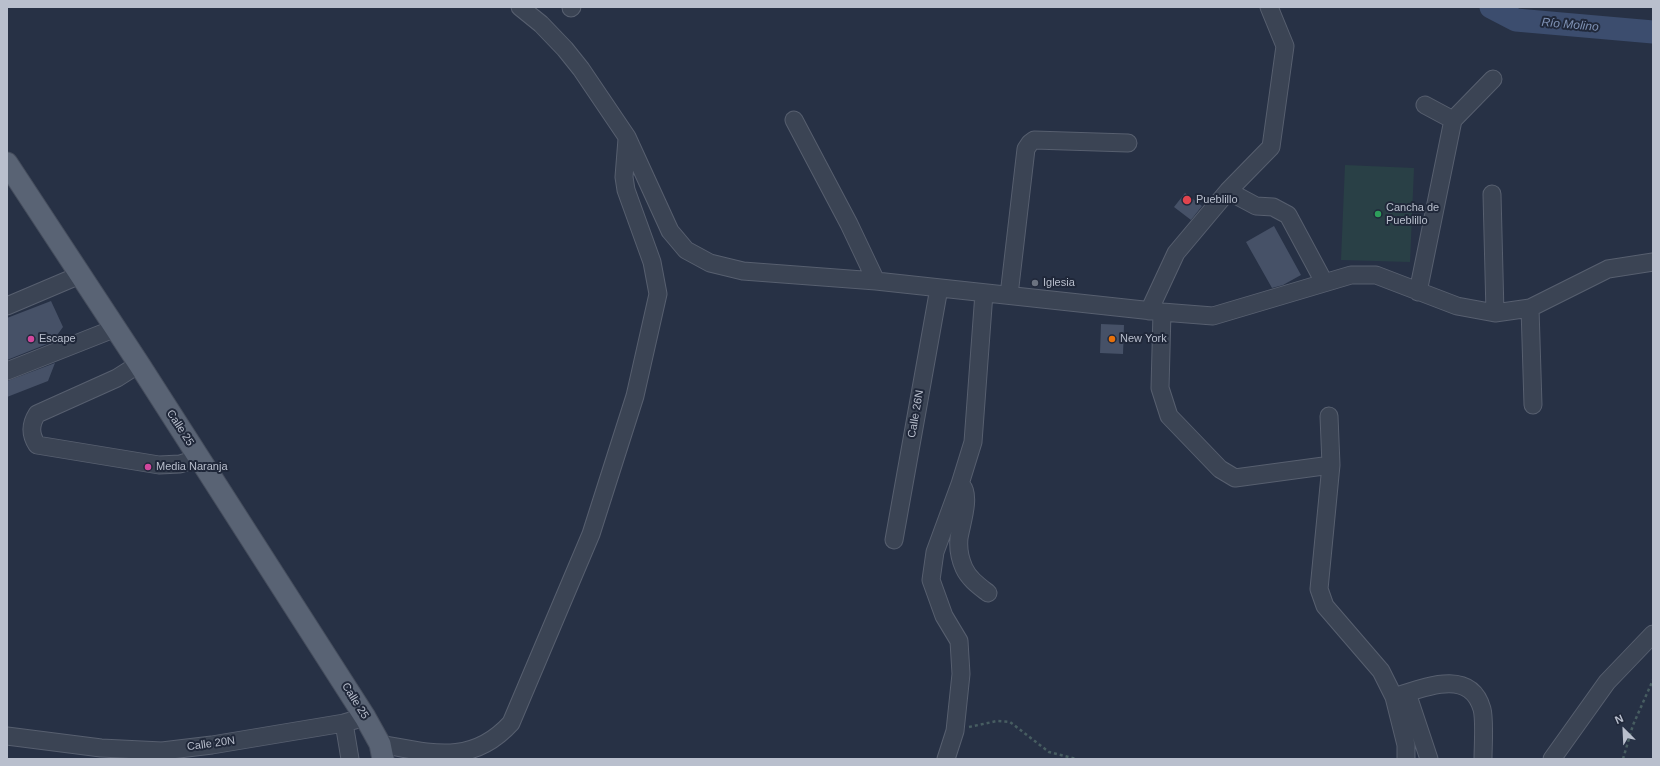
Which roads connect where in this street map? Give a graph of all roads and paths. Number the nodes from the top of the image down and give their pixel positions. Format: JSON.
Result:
{"nodes":[{"id":1,"x":520,"y":7,"type":"edge"},
{"id":2,"x":1269,"y":7,"type":"edge"},
{"id":3,"x":1494,"y":79,"type":"dead end"},
{"id":4,"x":1425,"y":105,"type":"dead end"},
{"id":5,"x":794,"y":120,"type":"dead end"},
{"id":6,"x":1453,"y":120,"type":"junction"},
{"id":7,"x":627,"y":137,"type":"junction"},
{"id":8,"x":1128,"y":143,"type":"dead end"},
{"id":9,"x":7,"y":163,"type":"edge"},
{"id":10,"x":1228,"y":191,"type":"junction"},
{"id":11,"x":1492,"y":194,"type":"dead end"},
{"id":12,"x":1653,"y":262,"type":"edge"},
{"id":13,"x":80,"y":275,"type":"junction"},
{"id":14,"x":876,"y":281,"type":"junction"},
{"id":15,"x":1324,"y":282,"type":"junction"},
{"id":16,"x":939,"y":288,"type":"junction"},
{"id":17,"x":1418,"y":292,"type":"junction"},
{"id":18,"x":984,"y":293,"type":"junction"},
{"id":19,"x":1009,"y":295,"type":"junction"},
{"id":20,"x":7,"y":306,"type":"edge"},
{"id":21,"x":1530,"y":308,"type":"junction"},
{"id":22,"x":1156,"y":312,"type":"junction"},
{"id":23,"x":1495,"y":313,"type":"junction"},
{"id":24,"x":116,"y":328,"type":"junction"},
{"id":25,"x":139,"y":364,"type":"junction"},
{"id":26,"x":7,"y":371,"type":"edge"},
{"id":27,"x":1533,"y":405,"type":"dead end"},
{"id":28,"x":1329,"y":416,"type":"dead end"},
{"id":29,"x":199,"y":458,"type":"junction"},
{"id":30,"x":1330,"y":465,"type":"junction"},
{"id":31,"x":960,"y":484,"type":"junction"},
{"id":32,"x":894,"y":540,"type":"dead end"},
{"id":33,"x":988,"y":594,"type":"dead end"},
{"id":34,"x":1653,"y":634,"type":"edge"},
{"id":35,"x":1653,"y":680,"type":"edge"},
{"id":36,"x":1401,"y":695,"type":"junction"},
{"id":37,"x":365,"y":717,"type":"junction"},
{"id":38,"x":344,"y":723,"type":"junction"},
{"id":39,"x":955,"y":731,"type":"junction"},
{"id":40,"x":7,"y":736,"type":"edge"},
{"id":41,"x":381,"y":751,"type":"edge"},
{"id":42,"x":211,"y":752,"type":"edge"},
{"id":43,"x":98,"y":753,"type":"edge"},
{"id":44,"x":124,"y":754,"type":"edge"},
{"id":45,"x":350,"y":759,"type":"edge"},
{"id":46,"x":946,"y":759,"type":"edge"},
{"id":47,"x":1076,"y":759,"type":"edge"},
{"id":48,"x":1406,"y":759,"type":"edge"},
{"id":49,"x":1429,"y":759,"type":"edge"},
{"id":50,"x":1483,"y":759,"type":"edge"},
{"id":51,"x":1552,"y":759,"type":"edge"},
{"id":52,"x":1623,"y":759,"type":"edge"}],
"edges":[{"from":1,"to":7,"type":"street"},
{"from":2,"to":10,"type":"street"},
{"from":3,"to":6,"type":"street"},
{"from":4,"to":6,"type":"street"},
{"from":5,"to":14,"type":"street"},
{"from":6,"to":17,"type":"street"},
{"from":7,"to":14,"type":"street"},
{"from":7,"to":41,"type":"street"},
{"from":8,"to":19,"type":"street"},
{"from":9,"to":13,"type":"main road","name":"Calle 25"},
{"from":10,"to":15,"type":"street"},
{"from":10,"to":22,"type":"street"},
{"from":11,"to":23,"type":"street"},
{"from":12,"to":21,"type":"street"},
{"from":13,"to":20,"type":"street"},
{"from":13,"to":24,"type":"main road","name":"Calle 25"},
{"from":14,"to":16,"type":"street"},
{"from":15,"to":17,"type":"street"},
{"from":15,"to":22,"type":"street"},
{"from":16,"to":18,"type":"street"},
{"from":16,"to":32,"type":"street","name":"Calle 26N"},
{"from":17,"to":23,"type":"street"},
{"from":18,"to":19,"type":"street"},
{"from":18,"to":31,"type":"street"},
{"from":19,"to":22,"type":"street"},
{"from":21,"to":23,"type":"street"},
{"from":21,"to":27,"type":"street"},
{"from":22,"to":30,"type":"street"},
{"from":24,"to":25,"type":"main road","name":"Calle 25"},
{"from":24,"to":26,"type":"street"},
{"from":25,"to":29,"type":"main road","name":"Calle 25"},
{"from":25,"to":29,"type":"street"},
{"from":28,"to":30,"type":"street"},
{"from":29,"to":37,"type":"main road","name":"Calle 25"},
{"from":30,"to":36,"type":"street"},
{"from":31,"to":33,"type":"street"},
{"from":31,"to":39,"type":"street"},
{"from":34,"to":51,"type":"street"},
{"from":35,"to":52,"type":"path"},
{"from":36,"to":48,"type":"street"},
{"from":36,"to":49,"type":"street"},
{"from":36,"to":50,"type":"street"},
{"from":37,"to":38,"type":"street","name":"Calle 20N"},
{"from":37,"to":41,"type":"main road","name":"Calle 25"},
{"from":38,"to":42,"type":"street","name":"Calle 20N"},
{"from":38,"to":45,"type":"street"},
{"from":39,"to":46,"type":"street"},
{"from":39,"to":47,"type":"path"},
{"from":40,"to":43,"type":"street","name":"Calle 20N"},
{"from":42,"to":44,"type":"street","name":"Calle 20N"},
{"from":43,"to":44,"type":"street","name":"Calle 20N"}]}
